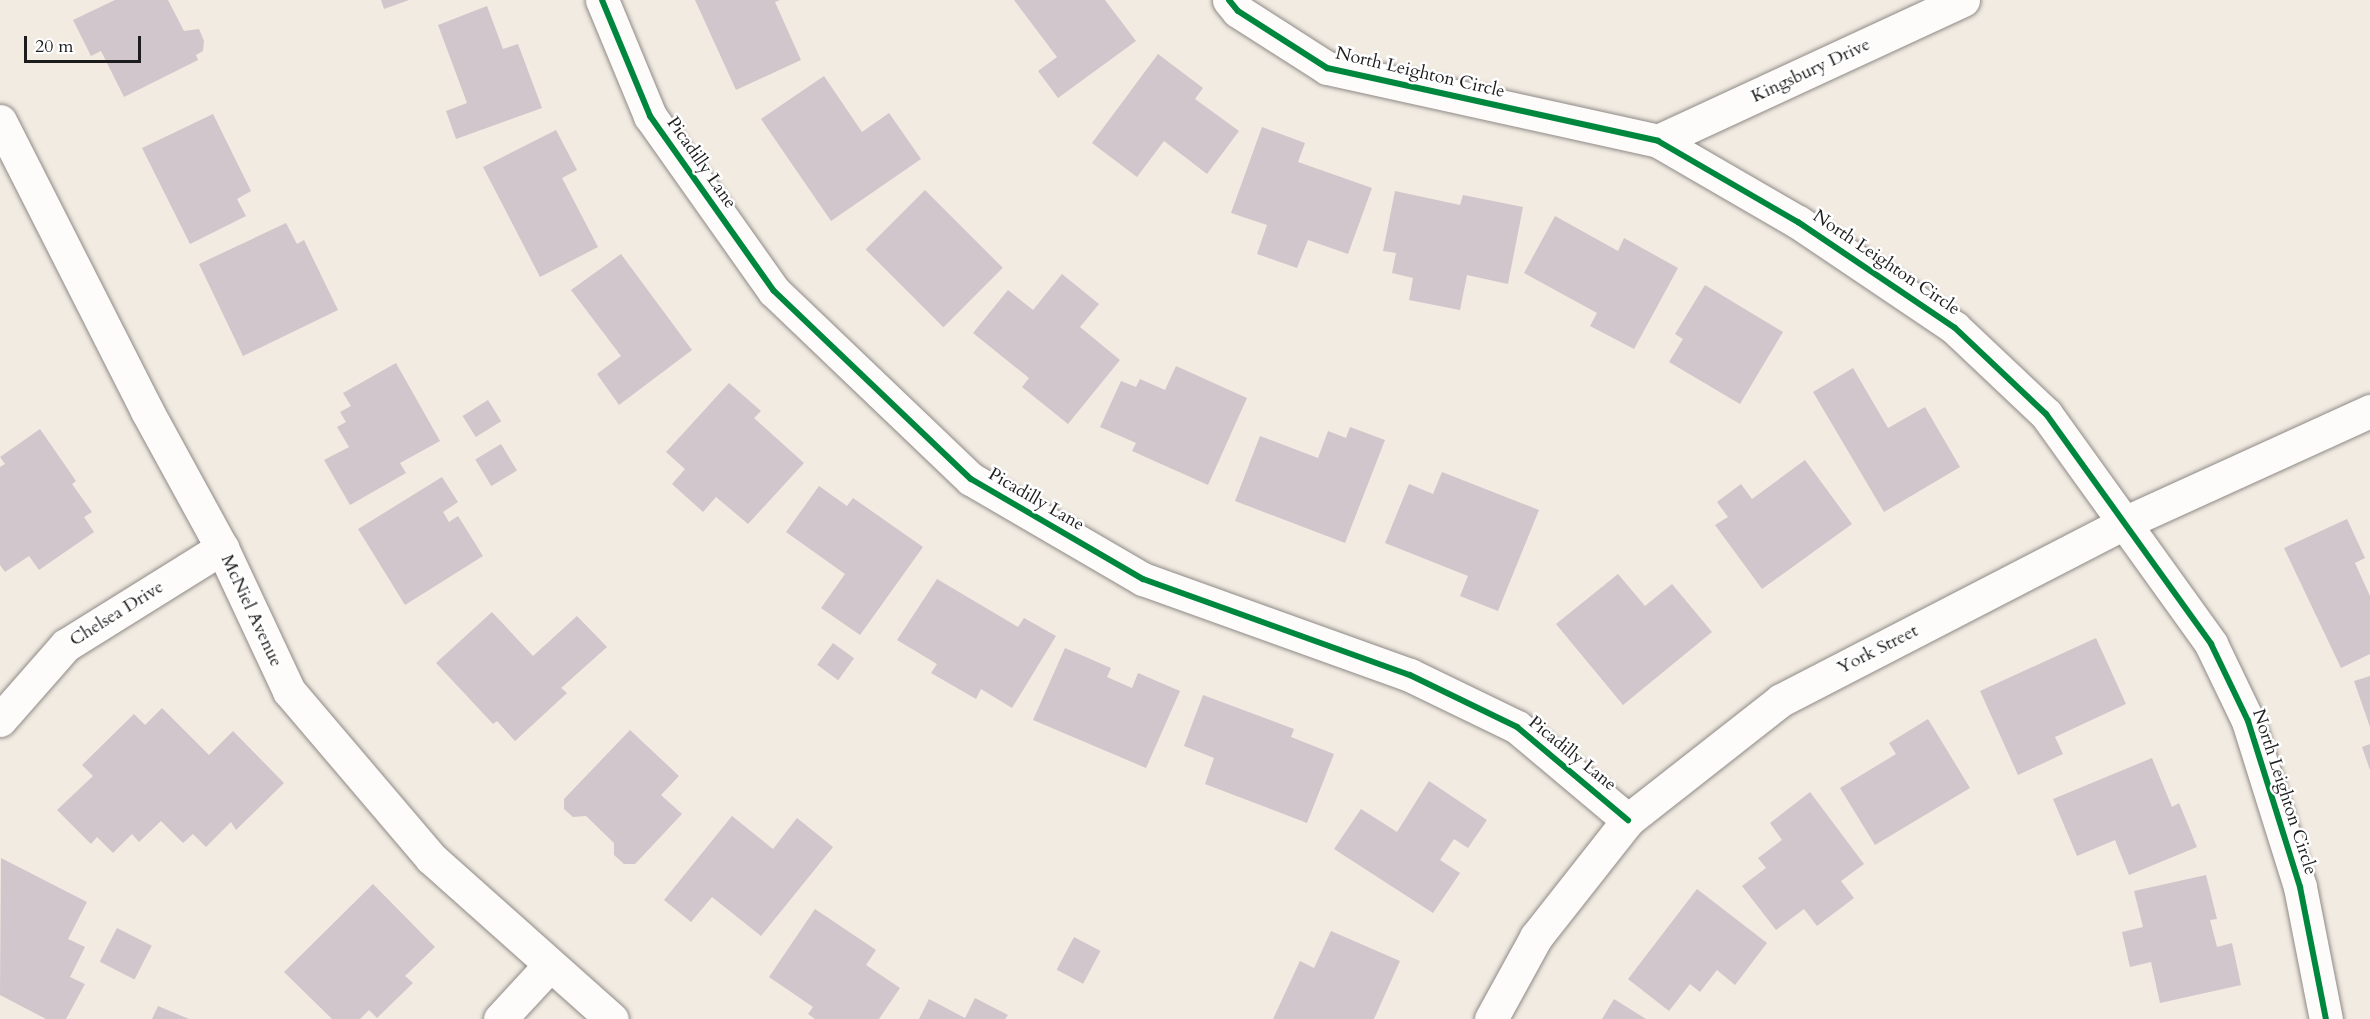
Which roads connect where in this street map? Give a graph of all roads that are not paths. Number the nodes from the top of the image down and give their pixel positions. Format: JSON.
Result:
{"nodes":[{"id":1,"x":602,"y":0,"type":"edge"},
{"id":2,"x":1229,"y":0,"type":"edge"},
{"id":3,"x":1963,"y":0,"type":"edge"},
{"id":4,"x":0,"y":121,"type":"edge"},
{"id":5,"x":1658,"y":141,"type":"junction"},
{"id":6,"x":2370,"y":411,"type":"edge"},
{"id":7,"x":2122,"y":524,"type":"junction"},
{"id":8,"x":222,"y":548,"type":"junction"},
{"id":9,"x":0,"y":720,"type":"edge"},
{"id":10,"x":1628,"y":820,"type":"junction"},
{"id":11,"x":549,"y":966,"type":"junction"},
{"id":12,"x":500,"y":1019,"type":"edge"},
{"id":13,"x":612,"y":1019,"type":"edge"},
{"id":14,"x":1491,"y":1019,"type":"edge"},
{"id":15,"x":2326,"y":1019,"type":"edge"}],
"edges":[{"from":1,"to":10,"type":"street","name":"Picadilly Lane"},
{"from":2,"to":5,"type":"street","name":"North Leighton Circle"},
{"from":3,"to":5,"type":"street","name":"Kingsbury Drive"},
{"from":4,"to":8,"type":"street","name":"McNiel Avenue"},
{"from":5,"to":7,"type":"street","name":"North Leighton Circle"},
{"from":6,"to":7,"type":"street","name":"York Street"},
{"from":7,"to":10,"type":"street","name":"York Street"},
{"from":7,"to":15,"type":"street","name":"North Leighton Circle"},
{"from":8,"to":9,"type":"street","name":"Chelsea Drive"},
{"from":8,"to":11,"type":"street","name":"McNiel Avenue"},
{"from":10,"to":14,"type":"street","name":"York Street"},
{"from":11,"to":12,"type":"street"},
{"from":11,"to":13,"type":"street","name":"McNiel Avenue"}]}
